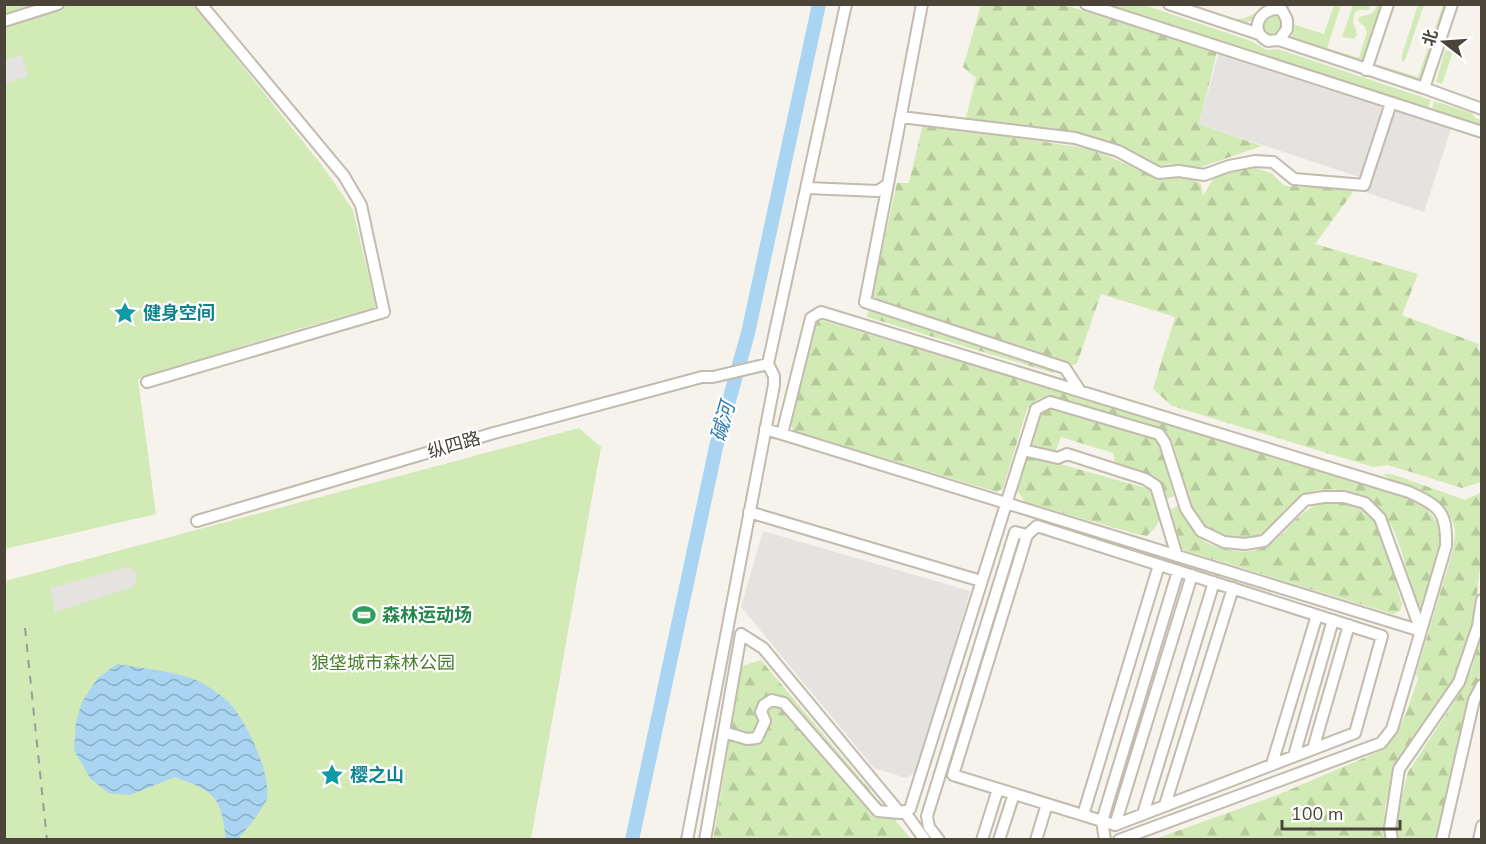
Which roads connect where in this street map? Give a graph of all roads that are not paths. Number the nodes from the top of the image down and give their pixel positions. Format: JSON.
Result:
{"nodes":[{"id":1,"x":58,"y":4,"type":"edge"},
{"id":2,"x":201,"y":4,"type":"edge"},
{"id":3,"x":846,"y":4,"type":"edge"},
{"id":4,"x":922,"y":4,"type":"edge"},
{"id":5,"x":1086,"y":4,"type":"edge"},
{"id":6,"x":1169,"y":4,"type":"edge"},
{"id":7,"x":1388,"y":4,"type":"edge"},
{"id":8,"x":1452,"y":4,"type":"edge"},
{"id":9,"x":1283,"y":8,"type":"edge"},
{"id":10,"x":4,"y":21,"type":"edge"},
{"id":11,"x":1259,"y":34,"type":"junction"},
{"id":12,"x":1278,"y":40,"type":"junction"},
{"id":13,"x":1366,"y":70,"type":"junction"},
{"id":14,"x":1424,"y":88,"type":"junction"},
{"id":15,"x":1391,"y":103,"type":"junction"},
{"id":16,"x":1482,"y":109,"type":"edge"},
{"id":17,"x":901,"y":117,"type":"junction"},
{"id":18,"x":1482,"y":132,"type":"edge"},
{"id":19,"x":888,"y":184,"type":"junction"},
{"id":20,"x":807,"y":188,"type":"junction"},
{"id":21,"x":768,"y":364,"type":"junction"},
{"id":22,"x":147,"y":382,"type":"dead end"},
{"id":23,"x":1080,"y":391,"type":"junction"},
{"id":24,"x":765,"y":429,"type":"junction"},
{"id":25,"x":782,"y":434,"type":"junction"},
{"id":26,"x":1023,"y":450,"type":"junction"},
{"id":27,"x":1005,"y":503,"type":"junction"},
{"id":28,"x":749,"y":512,"type":"junction"},
{"id":29,"x":197,"y":521,"type":"dead end"},
{"id":30,"x":1027,"y":535,"type":"junction"},
{"id":31,"x":1177,"y":556,"type":"junction"},
{"id":32,"x":1159,"y":564,"type":"junction"},
{"id":33,"x":1178,"y":571,"type":"junction"},
{"id":34,"x":1192,"y":575,"type":"junction"},
{"id":35,"x":981,"y":581,"type":"junction"},
{"id":36,"x":1214,"y":582,"type":"junction"},
{"id":37,"x":1233,"y":588,"type":"junction"},
{"id":38,"x":1482,"y":600,"type":"edge"},
{"id":39,"x":1317,"y":615,"type":"junction"},
{"id":40,"x":1333,"y":620,"type":"junction"},
{"id":41,"x":1349,"y":625,"type":"junction"},
{"id":42,"x":1421,"y":631,"type":"junction"},
{"id":43,"x":1482,"y":685,"type":"edge"},
{"id":44,"x":724,"y":732,"type":"junction"},
{"id":45,"x":1313,"y":749,"type":"junction"},
{"id":46,"x":1293,"y":756,"type":"junction"},
{"id":47,"x":1272,"y":764,"type":"junction"},
{"id":48,"x":998,"y":789,"type":"junction"},
{"id":49,"x":1014,"y":794,"type":"junction"},
{"id":50,"x":1047,"y":804,"type":"junction"},
{"id":51,"x":1165,"y":805,"type":"junction"},
{"id":52,"x":902,"y":812,"type":"junction"},
{"id":53,"x":1143,"y":814,"type":"junction"},
{"id":54,"x":1083,"y":815,"type":"junction"},
{"id":55,"x":1102,"y":821,"type":"junction"},
{"id":56,"x":1114,"y":825,"type":"junction"},
{"id":57,"x":1482,"y":826,"type":"edge"},
{"id":58,"x":687,"y":840,"type":"edge"},
{"id":59,"x":705,"y":840,"type":"edge"},
{"id":60,"x":925,"y":840,"type":"edge"},
{"id":61,"x":939,"y":840,"type":"edge"},
{"id":62,"x":982,"y":840,"type":"edge"},
{"id":63,"x":999,"y":840,"type":"edge"},
{"id":64,"x":1036,"y":840,"type":"edge"},
{"id":65,"x":1105,"y":840,"type":"edge"},
{"id":66,"x":1119,"y":840,"type":"edge"},
{"id":67,"x":1392,"y":840,"type":"edge"},
{"id":68,"x":1442,"y":840,"type":"edge"},
{"id":69,"x":1479,"y":840,"type":"edge"}],
"edges":[{"from":1,"to":10,"type":"street"},
{"from":2,"to":22,"type":"street"},
{"from":3,"to":20,"type":"street"},
{"from":4,"to":17,"type":"street"},
{"from":5,"to":15,"type":"street"},
{"from":6,"to":11,"type":"street"},
{"from":7,"to":13,"type":"street"},
{"from":8,"to":14,"type":"street"},
{"from":9,"to":11,"type":"street"},
{"from":9,"to":12,"type":"street"},
{"from":11,"to":12,"type":"street"},
{"from":12,"to":13,"type":"street"},
{"from":13,"to":14,"type":"street"},
{"from":14,"to":16,"type":"street"},
{"from":15,"to":17,"type":"street"},
{"from":15,"to":18,"type":"street"},
{"from":17,"to":19,"type":"street"},
{"from":19,"to":20,"type":"street"},
{"from":19,"to":23,"type":"street"},
{"from":20,"to":21,"type":"street"},
{"from":21,"to":24,"type":"street"},
{"from":21,"to":29,"type":"street","name":"纵四路"},
{"from":23,"to":25,"type":"street"},
{"from":23,"to":42,"type":"street"},
{"from":24,"to":25,"type":"street"},
{"from":24,"to":28,"type":"street"},
{"from":25,"to":27,"type":"street"},
{"from":26,"to":27,"type":"street"},
{"from":26,"to":31,"type":"street"},
{"from":26,"to":42,"type":"street"},
{"from":27,"to":31,"type":"street"},
{"from":27,"to":35,"type":"street"},
{"from":28,"to":35,"type":"street"},
{"from":28,"to":58,"type":"street"},
{"from":30,"to":32,"type":"street"},
{"from":30,"to":48,"type":"street"},
{"from":30,"to":61,"type":"street"},
{"from":31,"to":42,"type":"street"},
{"from":32,"to":33,"type":"street"},
{"from":32,"to":54,"type":"street"},
{"from":33,"to":34,"type":"street"},
{"from":33,"to":55,"type":"street"},
{"from":34,"to":36,"type":"street"},
{"from":34,"to":56,"type":"street"},
{"from":35,"to":52,"type":"street"},
{"from":36,"to":37,"type":"street"},
{"from":36,"to":53,"type":"street"},
{"from":37,"to":39,"type":"street"},
{"from":37,"to":51,"type":"street"},
{"from":38,"to":67,"type":"street"},
{"from":39,"to":40,"type":"street"},
{"from":39,"to":47,"type":"street"},
{"from":40,"to":41,"type":"street"},
{"from":40,"to":46,"type":"street"},
{"from":41,"to":45,"type":"street"},
{"from":41,"to":45,"type":"street"},
{"from":42,"to":66,"type":"street"},
{"from":43,"to":68,"type":"street"},
{"from":44,"to":52,"type":"street"},
{"from":44,"to":52,"type":"street"},
{"from":44,"to":59,"type":"street"},
{"from":45,"to":46,"type":"street"},
{"from":46,"to":47,"type":"street"},
{"from":47,"to":51,"type":"street"},
{"from":48,"to":49,"type":"street"},
{"from":48,"to":62,"type":"street"},
{"from":49,"to":50,"type":"street"},
{"from":49,"to":63,"type":"street"},
{"from":50,"to":54,"type":"street"},
{"from":50,"to":64,"type":"street"},
{"from":51,"to":53,"type":"street"},
{"from":52,"to":60,"type":"street"},
{"from":53,"to":56,"type":"street"},
{"from":54,"to":55,"type":"street"},
{"from":55,"to":56,"type":"street"},
{"from":55,"to":65,"type":"street"},
{"from":57,"to":69,"type":"street"}]}
